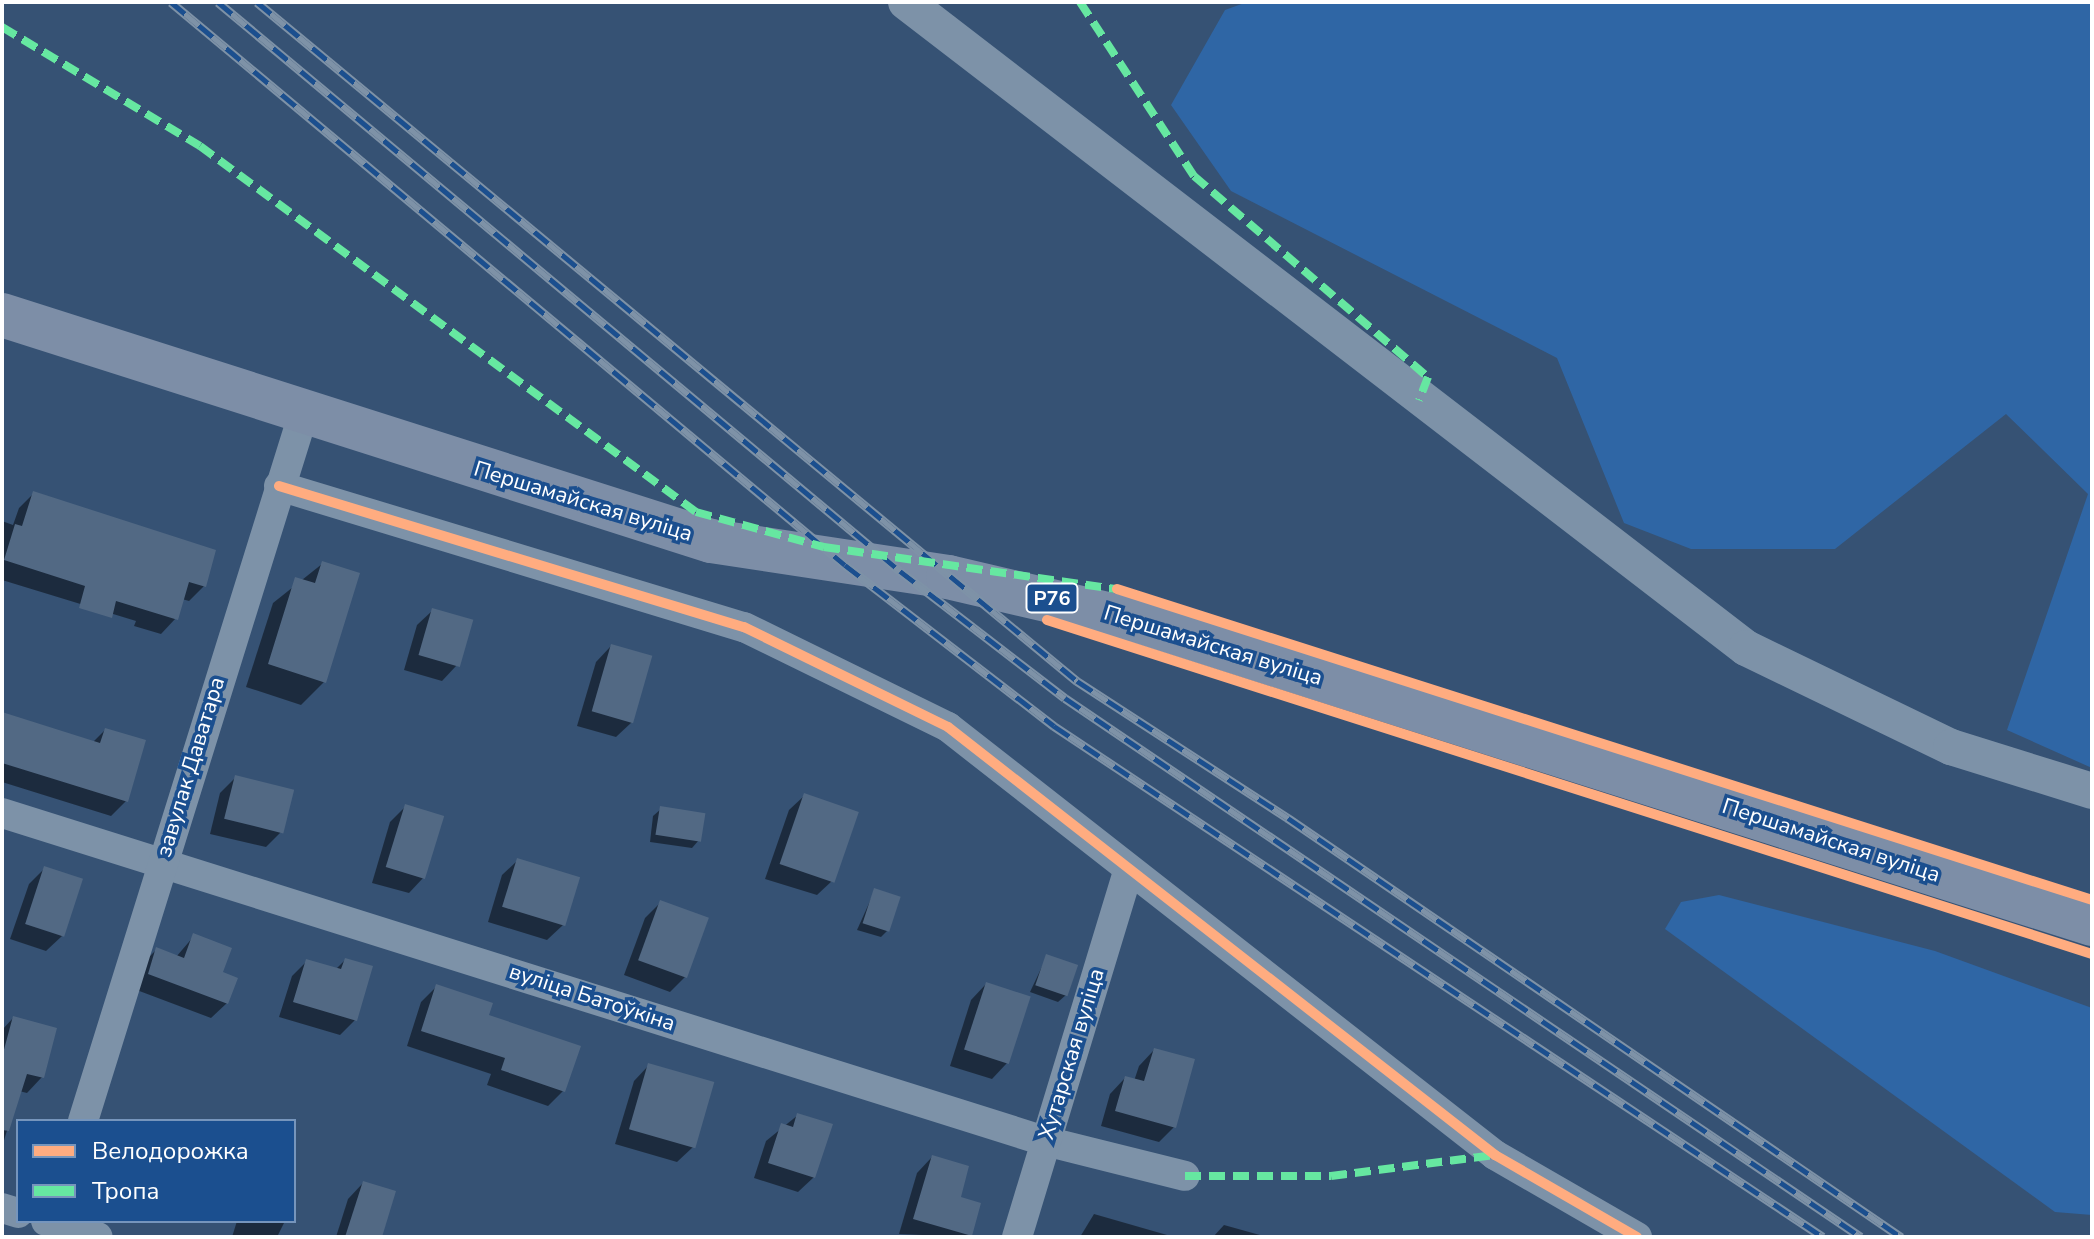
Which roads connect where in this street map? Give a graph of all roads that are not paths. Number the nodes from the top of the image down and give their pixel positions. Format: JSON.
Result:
{"nodes":[{"id":1,"x":906,"y":2,"type":"edge"},
{"id":2,"x":2,"y":315,"type":"edge"},
{"id":3,"x":303,"y":415,"type":"junction"},
{"id":4,"x":279,"y":486,"type":"junction"},
{"id":5,"x":2092,"y":791,"type":"edge"},
{"id":6,"x":2,"y":813,"type":"edge"},
{"id":7,"x":161,"y":861,"type":"junction"},
{"id":8,"x":1128,"y":871,"type":"junction"},
{"id":9,"x":2092,"y":924,"type":"edge"},
{"id":10,"x":84,"y":1119,"type":"edge"},
{"id":11,"x":1045,"y":1141,"type":"junction"},
{"id":12,"x":1185,"y":1176,"type":"dead end"},
{"id":13,"x":49,"y":1225,"type":"edge"},
{"id":14,"x":98,"y":1237,"type":"edge"},
{"id":15,"x":1017,"y":1237,"type":"edge"},
{"id":16,"x":1637,"y":1237,"type":"edge"}],
"edges":[{"from":1,"to":5,"type":"street"},
{"from":2,"to":3,"type":"main road","name":"Першамайская вуліца","number":"Р76"},
{"from":3,"to":4,"type":"street","name":"завулак Даватара"},
{"from":3,"to":9,"type":"main road","name":"Першамайская вуліца","number":"Р76"},
{"from":4,"to":7,"type":"street","name":"завулак Даватара"},
{"from":4,"to":8,"type":"street"},
{"from":6,"to":7,"type":"street","name":"вуліца Батоўкіна"},
{"from":7,"to":10,"type":"street","name":"завулак Даватара"},
{"from":7,"to":11,"type":"street","name":"вуліца Батоўкіна"},
{"from":8,"to":11,"type":"street","name":"Хутарская вуліца"},
{"from":8,"to":16,"type":"street"},
{"from":11,"to":12,"type":"street","name":"вуліца Батоўкіна"},
{"from":11,"to":15,"type":"street","name":"Хутарская вуліца"},
{"from":13,"to":14,"type":"street"}]}
